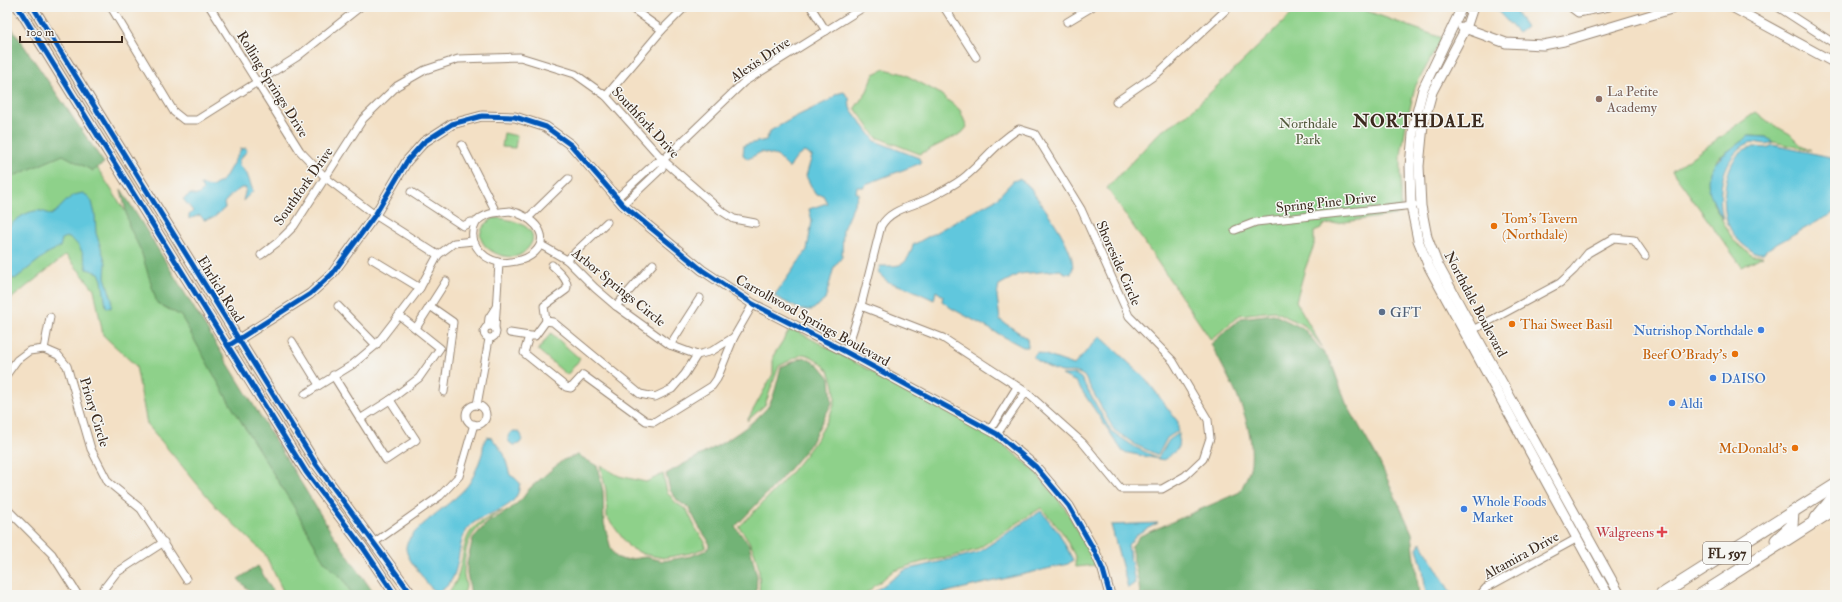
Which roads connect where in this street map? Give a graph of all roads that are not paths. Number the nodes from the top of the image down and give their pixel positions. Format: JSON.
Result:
{"nodes":[{"id":1,"x":18,"y":7,"type":"edge"},
{"id":2,"x":34,"y":7,"type":"edge"},
{"id":3,"x":111,"y":7,"type":"edge"},
{"id":4,"x":210,"y":7,"type":"edge"},
{"id":5,"x":360,"y":7,"type":"edge"},
{"id":6,"x":630,"y":7,"type":"edge"},
{"id":7,"x":685,"y":7,"type":"edge"},
{"id":8,"x":811,"y":7,"type":"edge"},
{"id":9,"x":864,"y":7,"type":"edge"},
{"id":10,"x":944,"y":7,"type":"edge"},
{"id":11,"x":1092,"y":7,"type":"edge"},
{"id":12,"x":1229,"y":7,"type":"edge"},
{"id":13,"x":1462,"y":7,"type":"edge"},
{"id":14,"x":1473,"y":7,"type":"edge"},
{"id":15,"x":1570,"y":7,"type":"edge"},
{"id":16,"x":1609,"y":7,"type":"edge"},
{"id":17,"x":1678,"y":7,"type":"edge"},
{"id":18,"x":1732,"y":7,"type":"edge"},
{"id":19,"x":1778,"y":7,"type":"edge"},
{"id":20,"x":1662,"y":9,"type":"edge"},
{"id":21,"x":1221,"y":10,"type":"edge"},
{"id":22,"x":1068,"y":22,"type":"dead end"},
{"id":23,"x":1455,"y":24,"type":"junction"},
{"id":24,"x":1466,"y":28,"type":"junction"},
{"id":25,"x":662,"y":30,"type":"junction"},
{"id":26,"x":826,"y":31,"type":"junction"},
{"id":27,"x":1835,"y":44,"type":"edge"},
{"id":28,"x":976,"y":57,"type":"dead end"},
{"id":29,"x":1835,"y":63,"type":"edge"},
{"id":30,"x":257,"y":82,"type":"junction"},
{"id":31,"x":606,"y":96,"type":"junction"},
{"id":32,"x":1116,"y":102,"type":"dead end"},
{"id":33,"x":462,"y":145,"type":"dead end"},
{"id":34,"x":663,"y":160,"type":"junction"},
{"id":35,"x":326,"y":178,"type":"junction"},
{"id":36,"x":568,"y":178,"type":"dead end"},
{"id":37,"x":411,"y":192,"type":"dead end"},
{"id":38,"x":617,"y":198,"type":"junction"},
{"id":39,"x":623,"y":205,"type":"junction"},
{"id":40,"x":1416,"y":205,"type":"junction"},
{"id":41,"x":496,"y":212,"type":"junction"},
{"id":42,"x":376,"y":215,"type":"junction"},
{"id":43,"x":529,"y":218,"type":"junction"},
{"id":44,"x":476,"y":222,"type":"junction"},
{"id":45,"x":607,"y":222,"type":"dead end"},
{"id":46,"x":755,"y":223,"type":"dead end"},
{"id":47,"x":1235,"y":230,"type":"dead end"},
{"id":48,"x":473,"y":241,"type":"junction"},
{"id":49,"x":541,"y":245,"type":"junction"},
{"id":50,"x":261,"y":255,"type":"dead end"},
{"id":51,"x":438,"y":255,"type":"junction"},
{"id":52,"x":1645,"y":256,"type":"dead end"},
{"id":53,"x":372,"y":259,"type":"dead end"},
{"id":54,"x":567,"y":260,"type":"junction"},
{"id":55,"x":498,"y":263,"type":"junction"},
{"id":56,"x":653,"y":264,"type":"dead end"},
{"id":57,"x":552,"y":265,"type":"dead end"},
{"id":58,"x":446,"y":281,"type":"dead end"},
{"id":59,"x":420,"y":288,"type":"junction"},
{"id":60,"x":700,"y":298,"type":"dead end"},
{"id":61,"x":753,"y":304,"type":"junction"},
{"id":62,"x":497,"y":305,"type":"junction"},
{"id":63,"x":338,"y":306,"type":"dead end"},
{"id":64,"x":430,"y":306,"type":"junction"},
{"id":65,"x":616,"y":306,"type":"junction"},
{"id":66,"x":861,"y":306,"type":"junction"},
{"id":67,"x":400,"y":316,"type":"junction"},
{"id":68,"x":50,"y":317,"type":"dead end"},
{"id":69,"x":549,"y":322,"type":"junction"},
{"id":70,"x":488,"y":326,"type":"junction"},
{"id":71,"x":416,"y":328,"type":"junction"},
{"id":72,"x":495,"y":328,"type":"junction"},
{"id":73,"x":510,"y":333,"type":"dead end"},
{"id":74,"x":1469,"y":333,"type":"junction"},
{"id":75,"x":529,"y":336,"type":"junction"},
{"id":76,"x":734,"y":336,"type":"junction"},
{"id":77,"x":489,"y":338,"type":"junction"},
{"id":78,"x":238,"y":340,"type":"junction"},
{"id":79,"x":292,"y":341,"type":"dead end"},
{"id":80,"x":376,"y":345,"type":"junction"},
{"id":81,"x":670,"y":345,"type":"junction"},
{"id":82,"x":228,"y":346,"type":"junction"},
{"id":83,"x":440,"y":348,"type":"junction"},
{"id":84,"x":44,"y":349,"type":"junction"},
{"id":85,"x":449,"y":352,"type":"junction"},
{"id":86,"x":846,"y":352,"type":"junction"},
{"id":87,"x":697,"y":355,"type":"junction"},
{"id":88,"x":7,"y":374,"type":"edge"},
{"id":89,"x":333,"y":375,"type":"junction"},
{"id":90,"x":319,"y":385,"type":"junction"},
{"id":91,"x":1017,"y":387,"type":"junction"},
{"id":92,"x":444,"y":392,"type":"dead end"},
{"id":93,"x":1026,"y":392,"type":"junction"},
{"id":94,"x":305,"y":394,"type":"dead end"},
{"id":95,"x":390,"y":400,"type":"junction"},
{"id":96,"x":477,"y":405,"type":"junction"},
{"id":97,"x":360,"y":419,"type":"junction"},
{"id":98,"x":474,"y":424,"type":"junction"},
{"id":99,"x":1527,"y":428,"type":"junction"},
{"id":100,"x":993,"y":432,"type":"junction"},
{"id":101,"x":1518,"y":433,"type":"junction"},
{"id":102,"x":1835,"y":485,"type":"edge"},
{"id":103,"x":1549,"y":490,"type":"junction"},
{"id":104,"x":1835,"y":495,"type":"edge"},
{"id":105,"x":7,"y":509,"type":"edge"},
{"id":106,"x":1835,"y":509,"type":"edge"},
{"id":107,"x":1793,"y":512,"type":"junction"},
{"id":108,"x":1812,"y":524,"type":"junction"},
{"id":109,"x":1586,"y":533,"type":"junction"},
{"id":110,"x":1576,"y":539,"type":"junction"},
{"id":111,"x":164,"y":542,"type":"junction"},
{"id":112,"x":375,"y":542,"type":"junction"},
{"id":113,"x":1739,"y":570,"type":"junction"},
{"id":114,"x":1609,"y":575,"type":"junction"},
{"id":115,"x":186,"y":579,"type":"dead end"},
{"id":116,"x":78,"y":595,"type":"edge"},
{"id":117,"x":99,"y":595,"type":"edge"},
{"id":118,"x":395,"y":595,"type":"edge"},
{"id":119,"x":412,"y":595,"type":"edge"},
{"id":120,"x":1110,"y":595,"type":"edge"},
{"id":121,"x":1480,"y":595,"type":"edge"},
{"id":122,"x":1608,"y":595,"type":"edge"},
{"id":123,"x":1620,"y":595,"type":"edge"},
{"id":124,"x":1661,"y":595,"type":"edge"},
{"id":125,"x":1700,"y":595,"type":"edge"}],
"edges":[{"from":1,"to":82,"type":"street","name":"Ehrlich Road"},
{"from":2,"to":78,"type":"street","name":"Ehrlich Road"},
{"from":3,"to":30,"type":"street"},
{"from":4,"to":30,"type":"street","name":"Rolling Springs Drive"},
{"from":5,"to":30,"type":"street"},
{"from":6,"to":25,"type":"street"},
{"from":7,"to":25,"type":"street"},
{"from":8,"to":26,"type":"street"},
{"from":9,"to":26,"type":"street","name":"Alexis Drive"},
{"from":10,"to":28,"type":"street"},
{"from":11,"to":22,"type":"street"},
{"from":12,"to":21,"type":"street"},
{"from":13,"to":23,"type":"street","name":"Northdale Boulevard"},
{"from":14,"to":24,"type":"street","name":"Northdale Boulevard"},
{"from":15,"to":16,"type":"street"},
{"from":17,"to":20,"type":"street"},
{"from":18,"to":29,"type":"street"},
{"from":19,"to":27,"type":"street"},
{"from":20,"to":24,"type":"street"},
{"from":21,"to":32,"type":"street"},
{"from":23,"to":24,"type":"street"},
{"from":23,"to":40,"type":"street","name":"Northdale Boulevard"},
{"from":24,"to":40,"type":"street","name":"Northdale Boulevard"},
{"from":25,"to":31,"type":"street"},
{"from":26,"to":34,"type":"street","name":"Alexis Drive"},
{"from":30,"to":35,"type":"street","name":"Rolling Springs Drive"},
{"from":31,"to":34,"type":"street","name":"Southfork Drive"},
{"from":31,"to":35,"type":"street","name":"Southfork Drive"},
{"from":33,"to":41,"type":"street"},
{"from":34,"to":38,"type":"street","name":"Alexis Drive"},
{"from":34,"to":39,"type":"street","name":"Alexis Drive"},
{"from":34,"to":46,"type":"street","name":"Southfork Drive"},
{"from":35,"to":42,"type":"street","name":"Rolling Springs Drive"},
{"from":35,"to":50,"type":"street","name":"Southfork Drive"},
{"from":36,"to":43,"type":"street"},
{"from":37,"to":44,"type":"street"},
{"from":38,"to":39,"type":"street","name":"Carrollwood Springs Boulevard"},
{"from":38,"to":42,"type":"street","name":"Carrollwood Springs Boulevard"},
{"from":39,"to":61,"type":"street","name":"Carrollwood Springs Boulevard"},
{"from":40,"to":47,"type":"street","name":"Spring Pine Drive"},
{"from":40,"to":74,"type":"street","name":"Northdale Boulevard"},
{"from":41,"to":43,"type":"street"},
{"from":41,"to":44,"type":"street"},
{"from":42,"to":51,"type":"street"},
{"from":42,"to":78,"type":"street","name":"Carrollwood Springs Boulevard"},
{"from":43,"to":49,"type":"street"},
{"from":44,"to":48,"type":"street"},
{"from":45,"to":54,"type":"street"},
{"from":48,"to":51,"type":"street"},
{"from":48,"to":55,"type":"street"},
{"from":49,"to":54,"type":"street","name":"Arbor Springs Circle"},
{"from":49,"to":55,"type":"street"},
{"from":51,"to":59,"type":"street"},
{"from":52,"to":74,"type":"street"},
{"from":53,"to":59,"type":"street"},
{"from":54,"to":65,"type":"street","name":"Arbor Springs Circle"},
{"from":55,"to":62,"type":"street"},
{"from":56,"to":65,"type":"street"},
{"from":57,"to":69,"type":"street"},
{"from":58,"to":64,"type":"street"},
{"from":59,"to":67,"type":"street"},
{"from":60,"to":81,"type":"street"},
{"from":61,"to":76,"type":"street"},
{"from":61,"to":86,"type":"street","name":"Carrollwood Springs Boulevard"},
{"from":62,"to":70,"type":"street"},
{"from":62,"to":72,"type":"street"},
{"from":63,"to":80,"type":"street"},
{"from":64,"to":71,"type":"street"},
{"from":64,"to":85,"type":"street"},
{"from":65,"to":81,"type":"street","name":"Arbor Springs Circle"},
{"from":66,"to":86,"type":"street","name":"Shoreside Circle"},
{"from":66,"to":91,"type":"street","name":"Shoreside Circle"},
{"from":66,"to":93,"type":"street","name":"Shoreside Circle"},
{"from":67,"to":71,"type":"street"},
{"from":67,"to":80,"type":"street"},
{"from":68,"to":84,"type":"street"},
{"from":69,"to":75,"type":"street"},
{"from":69,"to":87,"type":"street"},
{"from":70,"to":72,"type":"street"},
{"from":70,"to":77,"type":"street"},
{"from":71,"to":83,"type":"street"},
{"from":72,"to":77,"type":"street"},
{"from":73,"to":75,"type":"street"},
{"from":74,"to":99,"type":"street","name":"Northdale Boulevard"},
{"from":74,"to":101,"type":"street","name":"Northdale Boulevard"},
{"from":75,"to":76,"type":"street"},
{"from":76,"to":87,"type":"street"},
{"from":77,"to":96,"type":"street"},
{"from":78,"to":82,"type":"street","name":"Carrollwood Springs Boulevard"},
{"from":78,"to":112,"type":"street","name":"Ehrlich Road"},
{"from":79,"to":90,"type":"street"},
{"from":80,"to":89,"type":"street"},
{"from":81,"to":87,"type":"street","name":"Arbor Springs Circle"},
{"from":82,"to":118,"type":"street","name":"Ehrlich Road"},
{"from":83,"to":85,"type":"street"},
{"from":83,"to":95,"type":"street"},
{"from":84,"to":88,"type":"street"},
{"from":84,"to":111,"type":"street","name":"Priory Circle"},
{"from":85,"to":92,"type":"street"},
{"from":86,"to":100,"type":"street","name":"Carrollwood Springs Boulevard"},
{"from":89,"to":90,"type":"street"},
{"from":89,"to":97,"type":"street"},
{"from":90,"to":94,"type":"street"},
{"from":91,"to":93,"type":"street","name":"Shoreside Circle"},
{"from":91,"to":100,"type":"street"},
{"from":93,"to":100,"type":"street"},
{"from":95,"to":97,"type":"street"},
{"from":95,"to":97,"type":"street"},
{"from":96,"to":98,"type":"street"},
{"from":96,"to":98,"type":"street"},
{"from":98,"to":112,"type":"street"},
{"from":99,"to":101,"type":"street"},
{"from":99,"to":109,"type":"street","name":"Northdale Boulevard"},
{"from":100,"to":120,"type":"street","name":"Carrollwood Springs Boulevard"},
{"from":101,"to":103,"type":"street","name":"Northdale Boulevard"},
{"from":102,"to":107,"type":"main road","number":"FL 597"},
{"from":103,"to":109,"type":"street"},
{"from":103,"to":110,"type":"street","name":"Northdale Boulevard"},
{"from":104,"to":108,"type":"main road"},
{"from":105,"to":116,"type":"street"},
{"from":106,"to":108,"type":"main road","number":"FL 597"},
{"from":107,"to":113,"type":"main road"},
{"from":107,"to":124,"type":"main road","number":"FL 597"},
{"from":108,"to":113,"type":"main road","number":"FL 597"},
{"from":109,"to":114,"type":"street","name":"Northdale Boulevard"},
{"from":110,"to":114,"type":"street"},
{"from":110,"to":121,"type":"street","name":"Altamira Drive"},
{"from":110,"to":122,"type":"street","name":"Northdale Boulevard"},
{"from":111,"to":115,"type":"street","name":"Priory Circle"},
{"from":111,"to":117,"type":"street"},
{"from":112,"to":119,"type":"street","name":"Ehrlich Road"},
{"from":113,"to":125,"type":"main road","number":"FL 597"},
{"from":114,"to":123,"type":"street","name":"Northdale Boulevard"}]}
